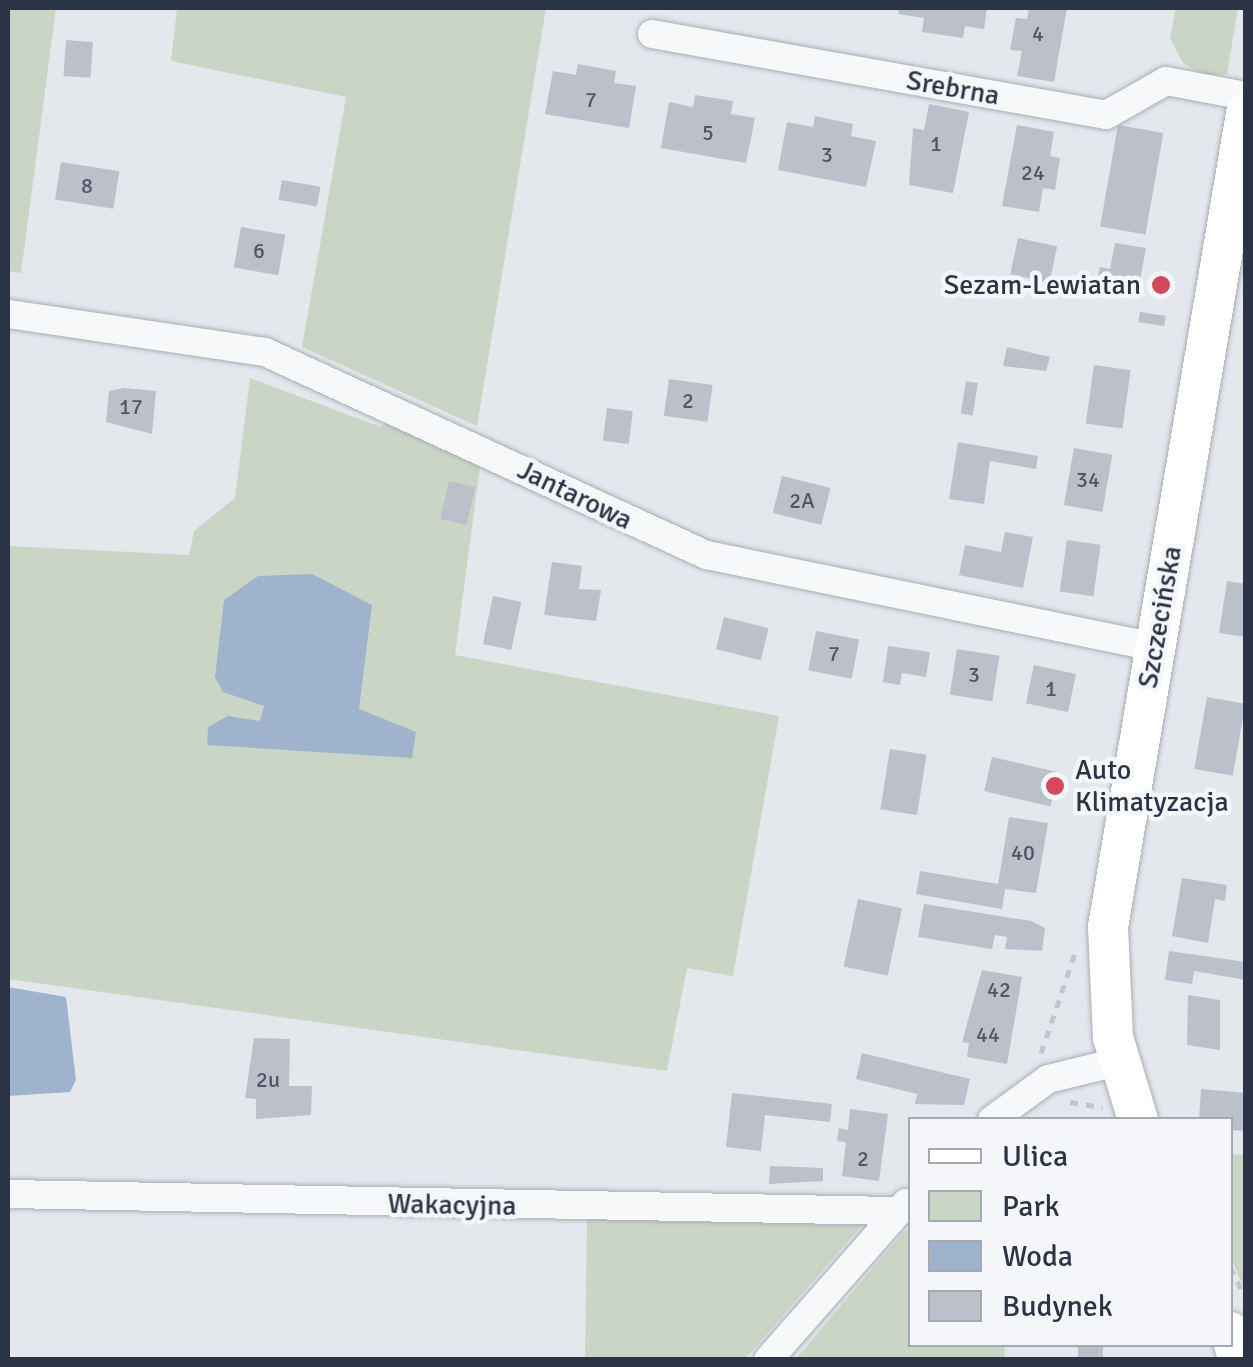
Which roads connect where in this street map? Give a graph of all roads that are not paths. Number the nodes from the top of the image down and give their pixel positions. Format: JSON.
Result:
{"nodes":[{"id":1,"x":652,"y":34,"type":"dead end"},
{"id":2,"x":1246,"y":96,"type":"edge"},
{"id":3,"x":1246,"y":114,"type":"edge"},
{"id":4,"x":8,"y":314,"type":"edge"},
{"id":5,"x":1155,"y":648,"type":"junction"},
{"id":6,"x":1118,"y":1062,"type":"junction"},
{"id":7,"x":996,"y":1117,"type":"edge"},
{"id":8,"x":1137,"y":1117,"type":"edge"},
{"id":9,"x":8,"y":1194,"type":"edge"},
{"id":10,"x":904,"y":1205,"type":"edge"},
{"id":11,"x":768,"y":1360,"type":"edge"}],
"edges":[{"from":1,"to":2,"type":"street","name":"Srebrna"},
{"from":3,"to":5,"type":"street","name":"Szczecińska"},
{"from":4,"to":5,"type":"street","name":"Jantarowa"},
{"from":5,"to":6,"type":"street","name":"Szczecińska"},
{"from":6,"to":7,"type":"street"},
{"from":6,"to":8,"type":"street","name":"Szczecińska"},
{"from":9,"to":10,"type":"street","name":"Wakacyjna"},
{"from":10,"to":11,"type":"street"}]}
